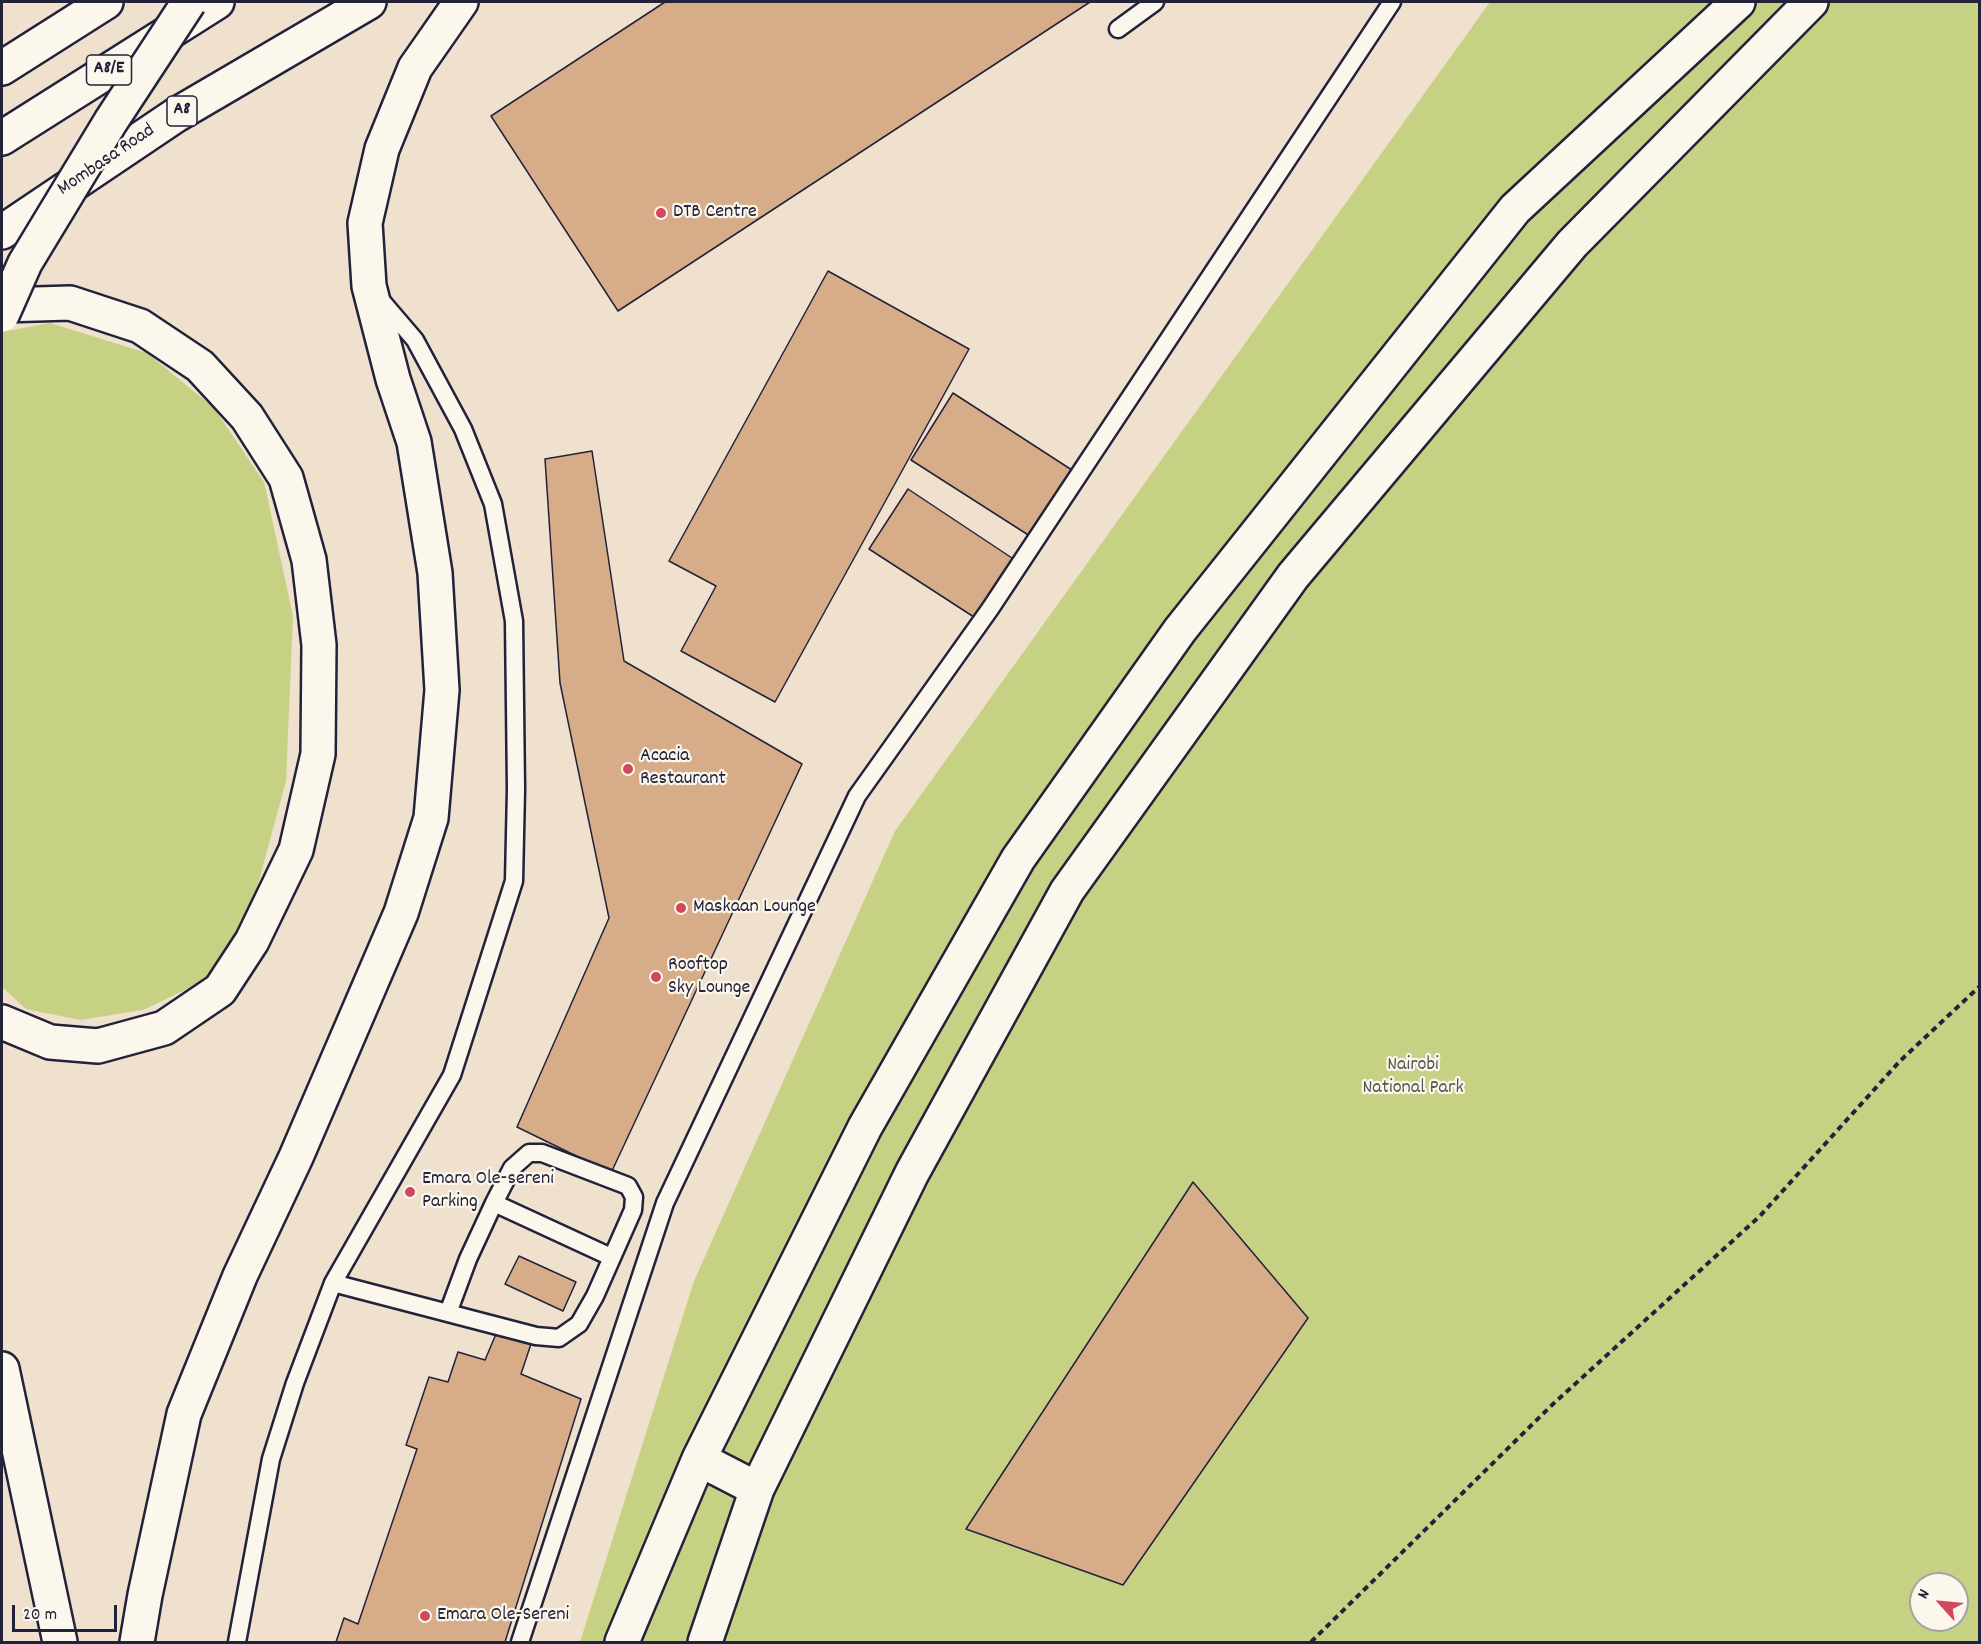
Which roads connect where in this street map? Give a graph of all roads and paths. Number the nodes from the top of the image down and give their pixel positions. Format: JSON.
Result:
{"nodes":[{"id":1,"x":106,"y":2,"type":"edge"},
{"id":2,"x":189,"y":2,"type":"edge"},
{"id":3,"x":217,"y":2,"type":"edge"},
{"id":4,"x":369,"y":2,"type":"edge"},
{"id":5,"x":461,"y":2,"type":"edge"},
{"id":6,"x":1155,"y":2,"type":"edge"},
{"id":7,"x":1392,"y":2,"type":"edge"},
{"id":8,"x":1738,"y":2,"type":"edge"},
{"id":9,"x":1811,"y":2,"type":"edge"},
{"id":10,"x":1118,"y":29,"type":"dead end"},
{"id":11,"x":2,"y":68,"type":"edge"},
{"id":12,"x":2,"y":138,"type":"edge"},
{"id":13,"x":2,"y":232,"type":"edge"},
{"id":14,"x":369,"y":286,"type":"junction"},
{"id":15,"x":2,"y":304,"type":"edge"},
{"id":16,"x":2,"y":315,"type":"edge"},
{"id":17,"x":1980,"y":986,"type":"edge"},
{"id":18,"x":2,"y":1022,"type":"edge"},
{"id":19,"x":494,"y":1203,"type":"junction"},
{"id":20,"x":611,"y":1257,"type":"junction"},
{"id":21,"x":333,"y":1282,"type":"junction"},
{"id":22,"x":448,"y":1313,"type":"junction"},
{"id":23,"x":2,"y":1369,"type":"edge"},
{"id":24,"x":699,"y":1459,"type":"junction"},
{"id":25,"x":757,"y":1489,"type":"junction"},
{"id":26,"x":60,"y":1642,"type":"edge"},
{"id":27,"x":137,"y":1642,"type":"edge"},
{"id":28,"x":237,"y":1642,"type":"edge"},
{"id":29,"x":520,"y":1642,"type":"edge"},
{"id":30,"x":622,"y":1642,"type":"edge"},
{"id":31,"x":705,"y":1642,"type":"edge"},
{"id":32,"x":1311,"y":1642,"type":"edge"}],
"edges":[{"from":1,"to":11,"type":"main road"},
{"from":2,"to":16,"type":"main road","bridge":true},
{"from":3,"to":12,"type":"main road","number":"A8/E"},
{"from":4,"to":13,"type":"main road","name":"Mombasa Road","number":"A8"},
{"from":5,"to":14,"type":"main road"},
{"from":6,"to":10,"type":"lane"},
{"from":7,"to":29,"type":"lane"},
{"from":8,"to":24,"type":"main road"},
{"from":9,"to":25,"type":"main road"},
{"from":14,"to":21,"type":"lane"},
{"from":14,"to":27,"type":"main road"},
{"from":15,"to":18,"type":"main road"},
{"from":17,"to":32,"type":"path"},
{"from":19,"to":20,"type":"lane"},
{"from":19,"to":20,"type":"lane"},
{"from":19,"to":22,"type":"lane"},
{"from":20,"to":22,"type":"lane"},
{"from":21,"to":22,"type":"lane"},
{"from":21,"to":28,"type":"lane"},
{"from":23,"to":26,"type":"main road"},
{"from":24,"to":25,"type":"main road"},
{"from":24,"to":30,"type":"main road"},
{"from":25,"to":31,"type":"main road"}]}
